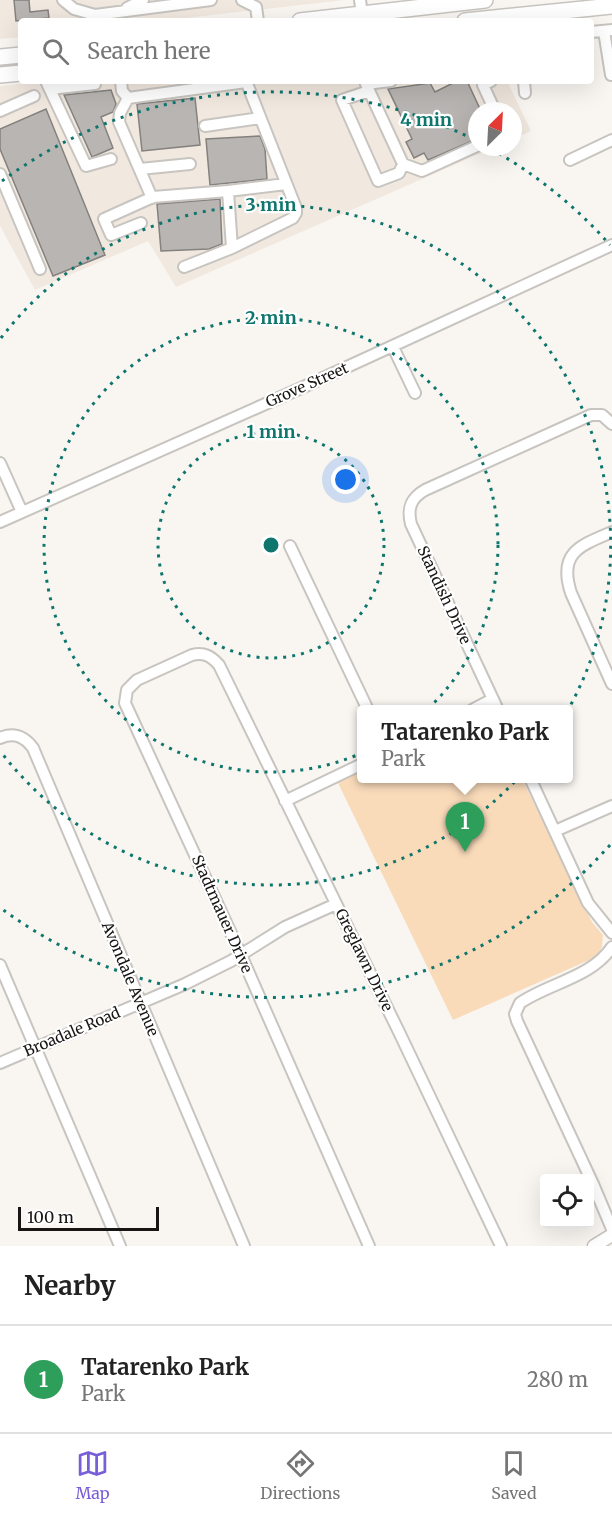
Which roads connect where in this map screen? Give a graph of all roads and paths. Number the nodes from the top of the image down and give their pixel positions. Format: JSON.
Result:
{"nodes":[{"id":1,"x":63,"y":0,"type":"edge"},
{"id":2,"x":142,"y":0,"type":"edge"},
{"id":3,"x":211,"y":0,"type":"edge"},
{"id":4,"x":242,"y":0,"type":"edge"},
{"id":5,"x":485,"y":0,"type":"edge"},
{"id":6,"x":465,"y":1,"type":"edge"},
{"id":7,"x":256,"y":4,"type":"edge"},
{"id":8,"x":406,"y":4,"type":"edge"},
{"id":9,"x":612,"y":6,"type":"edge"},
{"id":10,"x":361,"y":7,"type":"edge"},
{"id":11,"x":121,"y":11,"type":"junction"},
{"id":12,"x":104,"y":17,"type":"edge"},
{"id":13,"x":313,"y":18,"type":"edge"},
{"id":14,"x":494,"y":18,"type":"edge"},
{"id":15,"x":608,"y":30,"type":"edge"},
{"id":16,"x":18,"y":55,"type":"edge"},
{"id":17,"x":0,"y":57,"type":"edge"},
{"id":18,"x":18,"y":73,"type":"edge"},
{"id":19,"x":0,"y":75,"type":"edge"},
{"id":20,"x":611,"y":75,"type":"edge"},
{"id":21,"x":95,"y":84,"type":"edge"},
{"id":22,"x":121,"y":84,"type":"edge"},
{"id":23,"x":225,"y":84,"type":"edge"},
{"id":24,"x":247,"y":84,"type":"edge"},
{"id":25,"x":485,"y":84,"type":"edge"},
{"id":26,"x":524,"y":84,"type":"edge"},
{"id":27,"x":48,"y":85,"type":"edge"},
{"id":28,"x":367,"y":86,"type":"edge"},
{"id":29,"x":525,"y":93,"type":"dead end"},
{"id":30,"x":34,"y":96,"type":"dead end"},
{"id":31,"x":128,"y":98,"type":"junction"},
{"id":32,"x":491,"y":102,"type":"edge"},
{"id":33,"x":0,"y":111,"type":"edge"},
{"id":34,"x":260,"y":118,"type":"junction"},
{"id":35,"x":205,"y":126,"type":"dead end"},
{"id":36,"x":612,"y":140,"type":"edge"},
{"id":37,"x":468,"y":150,"type":"edge"},
{"id":38,"x":111,"y":159,"type":"dead end"},
{"id":39,"x":570,"y":159,"type":"dead end"},
{"id":40,"x":190,"y":164,"type":"dead end"},
{"id":41,"x":403,"y":164,"type":"junction"},
{"id":42,"x":140,"y":169,"type":"junction"},
{"id":43,"x":0,"y":174,"type":"edge"},
{"id":44,"x":286,"y":184,"type":"junction"},
{"id":45,"x":228,"y":191,"type":"junction"},
{"id":46,"x":152,"y":198,"type":"junction"},
{"id":47,"x":141,"y":223,"type":"dead end"},
{"id":48,"x":612,"y":245,"type":"edge"},
{"id":49,"x":232,"y":248,"type":"junction"},
{"id":50,"x":184,"y":267,"type":"dead end"},
{"id":51,"x":40,"y":270,"type":"dead end"},
{"id":52,"x":393,"y":346,"type":"junction"},
{"id":53,"x":415,"y":393,"type":"dead end"},
{"id":54,"x":612,"y":424,"type":"edge"},
{"id":55,"x":0,"y":463,"type":"edge"},
{"id":56,"x":22,"y":512,"type":"junction"},
{"id":57,"x":0,"y":522,"type":"edge"},
{"id":58,"x":612,"y":532,"type":"edge"},
{"id":59,"x":290,"y":546,"type":"dead end"},
{"id":60,"x":224,"y":675,"type":"joint"},
{"id":61,"x":612,"y":684,"type":"edge"},
{"id":62,"x":496,"y":704,"type":"edge"},
{"id":63,"x":366,"y":705,"type":"edge"},
{"id":64,"x":0,"y":738,"type":"edge"},
{"id":65,"x":357,"y":766,"type":"edge"},
{"id":66,"x":533,"y":783,"type":"edge"},
{"id":67,"x":285,"y":801,"type":"junction"},
{"id":68,"x":612,"y":806,"type":"edge"},
{"id":69,"x":555,"y":831,"type":"junction"},
{"id":70,"x":336,"y":904,"type":"junction"},
{"id":71,"x":612,"y":933,"type":"edge"},
{"id":72,"x":612,"y":947,"type":"edge"},
{"id":73,"x":241,"y":955,"type":"junction"},
{"id":74,"x":0,"y":965,"type":"edge"},
{"id":75,"x":140,"y":1003,"type":"junction"},
{"id":76,"x":35,"y":1048,"type":"junction"},
{"id":77,"x":0,"y":1063,"type":"edge"},
{"id":78,"x":612,"y":1229,"type":"edge"},
{"id":79,"x":612,"y":1235,"type":"edge"},
{"id":80,"x":120,"y":1246,"type":"edge"},
{"id":81,"x":244,"y":1246,"type":"edge"},
{"id":82,"x":369,"y":1246,"type":"edge"},
{"id":83,"x":501,"y":1246,"type":"edge"},
{"id":84,"x":594,"y":1246,"type":"edge"}],
"edges":[{"from":1,"to":12,"type":"street"},
{"from":2,"to":11,"type":"street"},
{"from":3,"to":11,"type":"street"},
{"from":4,"to":7,"type":"street"},
{"from":5,"to":6,"type":"highway"},
{"from":6,"to":8,"type":"highway"},
{"from":8,"to":10,"type":"highway"},
{"from":9,"to":14,"type":"highway"},
{"from":10,"to":13,"type":"highway"},
{"from":11,"to":12,"type":"street"},
{"from":15,"to":20,"type":"street"},
{"from":16,"to":17,"type":"highway"},
{"from":18,"to":19,"type":"highway"},
{"from":21,"to":27,"type":"street"},
{"from":22,"to":31,"type":"street"},
{"from":23,"to":31,"type":"street"},
{"from":24,"to":34,"type":"street"},
{"from":25,"to":32,"type":"street"},
{"from":26,"to":29,"type":"street"},
{"from":27,"to":38,"type":"street"},
{"from":28,"to":41,"type":"street"},
{"from":28,"to":41,"type":"street"},
{"from":30,"to":33,"type":"street"},
{"from":31,"to":42,"type":"street"},
{"from":34,"to":35,"type":"street"},
{"from":34,"to":44,"type":"street"},
{"from":36,"to":39,"type":"street"},
{"from":37,"to":41,"type":"street"},
{"from":40,"to":42,"type":"street"},
{"from":42,"to":46,"type":"street"},
{"from":43,"to":51,"type":"street"},
{"from":44,"to":45,"type":"street"},
{"from":44,"to":49,"type":"street"},
{"from":45,"to":46,"type":"street"},
{"from":45,"to":49,"type":"street"},
{"from":46,"to":47,"type":"street"},
{"from":48,"to":52,"type":"street","name":"Grove Street"},
{"from":49,"to":50,"type":"street"},
{"from":52,"to":53,"type":"street"},
{"from":52,"to":56,"type":"street","name":"Grove Street"},
{"from":54,"to":62,"type":"street","name":"Standish Drive"},
{"from":55,"to":56,"type":"street"},
{"from":56,"to":57,"type":"street","name":"Grove Street"},
{"from":58,"to":61,"type":"street"},
{"from":59,"to":63,"type":"street"},
{"from":60,"to":67,"type":"street","name":"Greglawn Drive"},
{"from":60,"to":73,"type":"street","name":"Stadtmauer Drive"},
{"from":64,"to":75,"type":"street","name":"Avondale Avenue"},
{"from":65,"to":67,"type":"street"},
{"from":66,"to":69,"type":"street"},
{"from":67,"to":70,"type":"street","name":"Greglawn Drive"},
{"from":68,"to":69,"type":"street"},
{"from":69,"to":71,"type":"street"},
{"from":70,"to":73,"type":"street","name":"Broadale Road"},
{"from":70,"to":83,"type":"street","name":"Greglawn Drive"},
{"from":72,"to":78,"type":"street"},
{"from":73,"to":75,"type":"street","name":"Broadale Road"},
{"from":73,"to":82,"type":"street","name":"Stadtmauer Drive"},
{"from":74,"to":76,"type":"street"},
{"from":75,"to":76,"type":"street","name":"Broadale Road"},
{"from":75,"to":81,"type":"street","name":"Avondale Avenue"},
{"from":76,"to":77,"type":"street","name":"Broadale Road"},
{"from":76,"to":80,"type":"street"},
{"from":79,"to":84,"type":"main road"}]}
